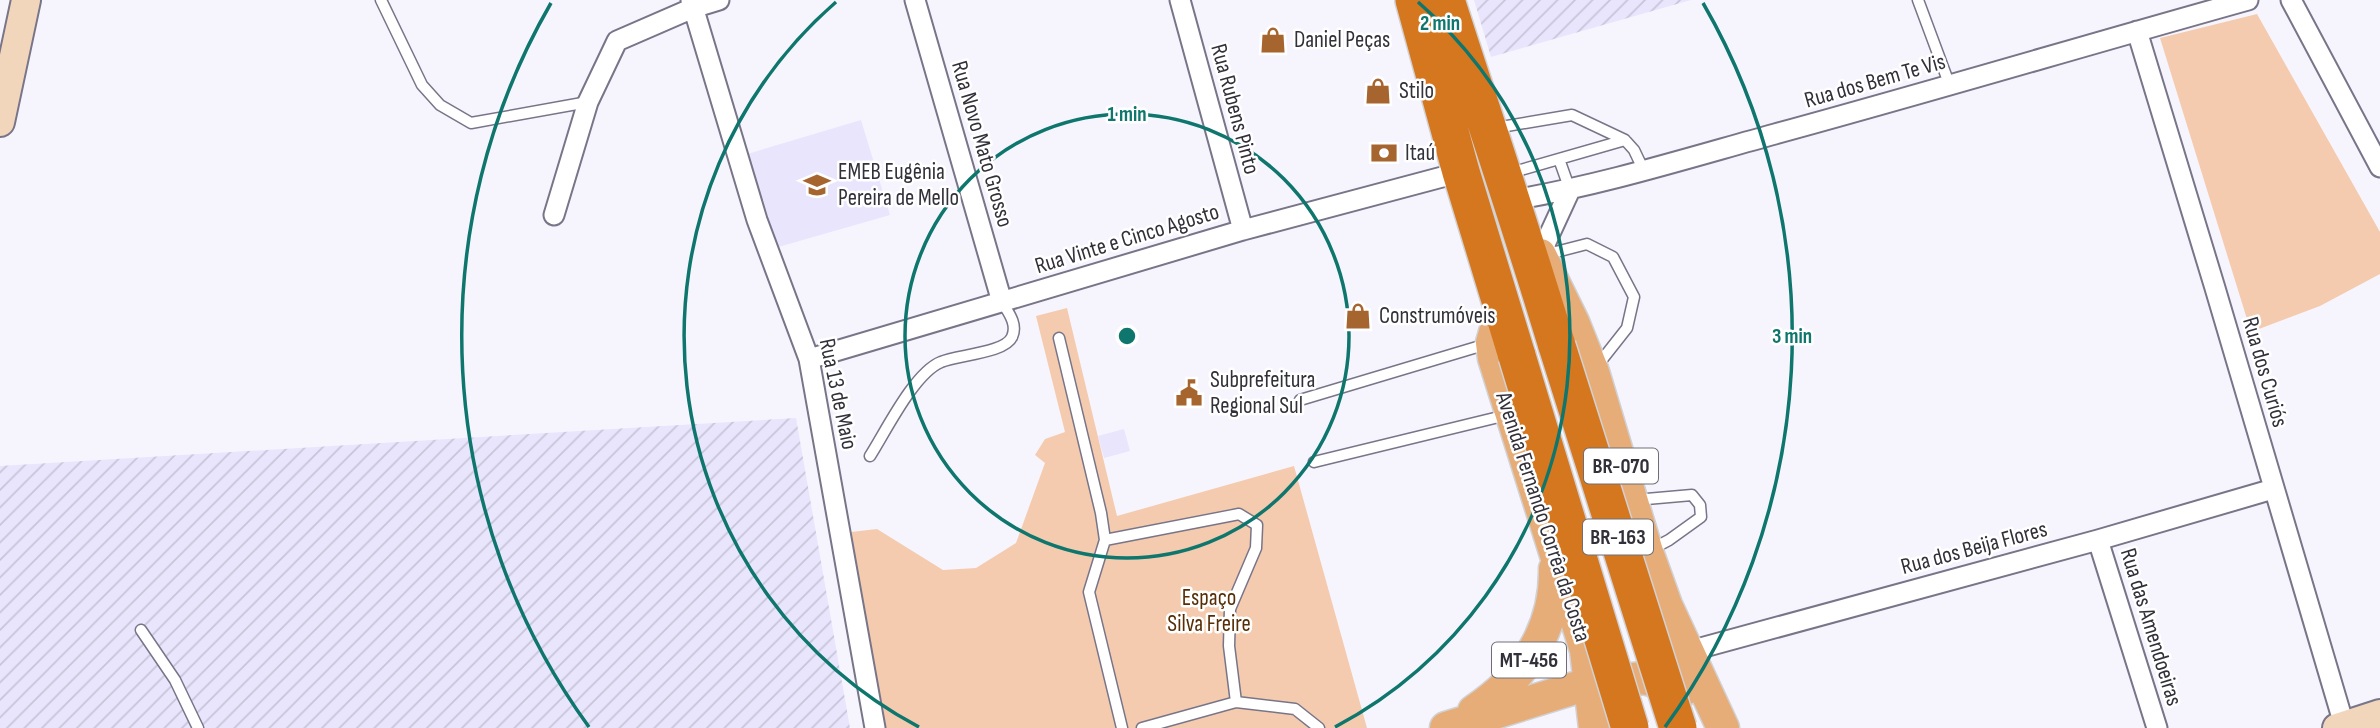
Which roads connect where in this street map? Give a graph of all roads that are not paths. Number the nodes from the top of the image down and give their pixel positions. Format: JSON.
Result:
{"nodes":[{"id":1,"x":26,"y":0,"type":"edge"},
{"id":2,"x":381,"y":0,"type":"edge"},
{"id":3,"x":719,"y":0,"type":"edge"},
{"id":4,"x":915,"y":0,"type":"edge"},
{"id":5,"x":1180,"y":0,"type":"edge"},
{"id":6,"x":1414,"y":0,"type":"edge"},
{"id":7,"x":1446,"y":0,"type":"edge"},
{"id":8,"x":1918,"y":0,"type":"edge"},
{"id":9,"x":2248,"y":0,"type":"edge"},
{"id":10,"x":2291,"y":0,"type":"edge"},
{"id":11,"x":692,"y":4,"type":"edge"},
{"id":12,"x":2137,"y":31,"type":"junction"},
{"id":13,"x":1950,"y":86,"type":"junction"},
{"id":14,"x":588,"y":102,"type":"junction"},
{"id":15,"x":0,"y":122,"type":"edge"},
{"id":16,"x":1488,"y":129,"type":"junction"},
{"id":17,"x":1625,"y":140,"type":"junction"},
{"id":18,"x":1559,"y":159,"type":"junction"},
{"id":19,"x":2380,"y":167,"type":"edge"},
{"id":20,"x":1644,"y":171,"type":"junction"},
{"id":21,"x":1461,"y":172,"type":"junction"},
{"id":22,"x":1570,"y":190,"type":"junction"},
{"id":23,"x":1511,"y":196,"type":"junction"},
{"id":24,"x":554,"y":215,"type":"dead end"},
{"id":25,"x":1243,"y":230,"type":"junction"},
{"id":26,"x":1540,"y":256,"type":"junction"},
{"id":27,"x":1002,"y":302,"type":"junction"},
{"id":28,"x":1059,"y":338,"type":"dead end"},
{"id":29,"x":1504,"y":349,"type":"junction"},
{"id":30,"x":809,"y":359,"type":"junction"},
{"id":31,"x":1593,"y":372,"type":"junction"},
{"id":32,"x":1300,"y":400,"type":"dead end"},
{"id":33,"x":1511,"y":414,"type":"junction"},
{"id":34,"x":870,"y":456,"type":"dead end"},
{"id":35,"x":1314,"y":462,"type":"dead end"},
{"id":36,"x":2273,"y":489,"type":"junction"},
{"id":37,"x":1631,"y":500,"type":"junction"},
{"id":38,"x":1105,"y":540,"type":"junction"},
{"id":39,"x":2098,"y":540,"type":"junction"},
{"id":40,"x":1647,"y":552,"type":"junction"},
{"id":41,"x":1555,"y":553,"type":"junction"},
{"id":42,"x":141,"y":630,"type":"dead end"},
{"id":43,"x":1686,"y":652,"type":"junction"},
{"id":44,"x":1591,"y":683,"type":"junction"},
{"id":45,"x":1236,"y":702,"type":"junction"},
{"id":46,"x":2380,"y":714,"type":"edge"},
{"id":47,"x":1721,"y":724,"type":"edge"},
{"id":48,"x":2342,"y":727,"type":"edge"},
{"id":49,"x":198,"y":728,"type":"edge"},
{"id":50,"x":875,"y":728,"type":"edge"},
{"id":51,"x":1122,"y":728,"type":"edge"},
{"id":52,"x":1142,"y":728,"type":"edge"},
{"id":53,"x":1319,"y":728,"type":"edge"},
{"id":54,"x":1444,"y":728,"type":"edge"},
{"id":55,"x":1595,"y":728,"type":"edge"},
{"id":56,"x":1630,"y":728,"type":"edge"},
{"id":57,"x":1678,"y":728,"type":"edge"},
{"id":58,"x":2157,"y":728,"type":"edge"}],
"edges":[{"from":1,"to":15,"type":"street"},
{"from":2,"to":14,"type":"lane"},
{"from":3,"to":11,"type":"street"},
{"from":4,"to":27,"type":"street","name":"Rua Novo Mato Grosso"},
{"from":5,"to":25,"type":"street","name":"Rua Rubens Pinto"},
{"from":6,"to":21,"type":"highway","name":"Avenida Fernando Corrêa da Costa","number":"BR-163"},
{"from":7,"to":16,"type":"highway","number":"BR-163"},
{"from":8,"to":13,"type":"lane"},
{"from":9,"to":12,"type":"street","name":"Rua dos Bem Te Vis"},
{"from":10,"to":19,"type":"street"},
{"from":11,"to":14,"type":"street"},
{"from":11,"to":30,"type":"street","name":"Rua 13 de Maio"},
{"from":12,"to":13,"type":"street","name":"Rua dos Bem Te Vis"},
{"from":12,"to":36,"type":"street","name":"Rua dos Curiós"},
{"from":13,"to":20,"type":"street","name":"Rua dos Bem Te Vis"},
{"from":14,"to":24,"type":"street"},
{"from":16,"to":17,"type":"lane"},
{"from":16,"to":23,"type":"highway","number":"BR-163"},
{"from":17,"to":18,"type":"lane"},
{"from":17,"to":20,"type":"lane"},
{"from":18,"to":22,"type":"lane"},
{"from":18,"to":23,"type":"lane"},
{"from":20,"to":22,"type":"street","name":"Rua dos Bem Te Vis"},
{"from":21,"to":25,"type":"street","name":"Rua Vinte e Cinco Agosto"},
{"from":21,"to":29,"type":"highway","name":"Avenida Fernando Corrêa da Costa","number":"BR-163"},
{"from":22,"to":23,"type":"street","name":"Rua dos Bem Te Vis"},
{"from":22,"to":26,"type":"street"},
{"from":23,"to":26,"type":"main road","number":"BR-070"},
{"from":23,"to":57,"type":"highway","number":"BR-163","bridge":true},
{"from":25,"to":27,"type":"street","name":"Rua Vinte e Cinco Agosto"},
{"from":26,"to":31,"type":"main road","number":"BR-070"},
{"from":26,"to":31,"type":"lane"},
{"from":27,"to":30,"type":"street","name":"Rua Vinte e Cinco Agosto"},
{"from":27,"to":34,"type":"lane"},
{"from":28,"to":38,"type":"lane"},
{"from":29,"to":32,"type":"lane"},
{"from":29,"to":33,"type":"main road","name":"Avenida Fernando Corrêa da Costa"},
{"from":29,"to":56,"type":"highway","name":"Avenida Fernando Corrêa da Costa","number":"BR-163","bridge":true},
{"from":30,"to":50,"type":"street","name":"Rua 13 de Maio"},
{"from":31,"to":37,"type":"main road","number":"BR-070"},
{"from":33,"to":35,"type":"lane"},
{"from":33,"to":41,"type":"main road","name":"Avenida Fernando Corrêa da Costa"},
{"from":36,"to":39,"type":"street","name":"Rua dos Beija Flores"},
{"from":36,"to":48,"type":"street","name":"Rua dos Curiós"},
{"from":37,"to":40,"type":"main road","number":"BR-070"},
{"from":37,"to":40,"type":"lane"},
{"from":38,"to":45,"type":"lane"},
{"from":38,"to":51,"type":"lane"},
{"from":39,"to":43,"type":"street","name":"Rua dos Beija Flores"},
{"from":39,"to":58,"type":"street","name":"Rua das Amendoeiras"},
{"from":40,"to":43,"type":"main road","number":"BR-070"},
{"from":41,"to":44,"type":"main road","name":"Avenida Fernando Corrêa da Costa"},
{"from":41,"to":54,"type":"main road","number":"MT-456"},
{"from":42,"to":49,"type":"lane"},
{"from":43,"to":47,"type":"main road","number":"BR-070"},
{"from":44,"to":47,"type":"main road","number":"BR-070"},
{"from":44,"to":54,"type":"main road","number":"MT-456"},
{"from":44,"to":55,"type":"main road","name":"Avenida Fernando Corrêa da Costa"},
{"from":45,"to":52,"type":"lane"},
{"from":45,"to":53,"type":"lane"},
{"from":46,"to":48,"type":"street"}]}
